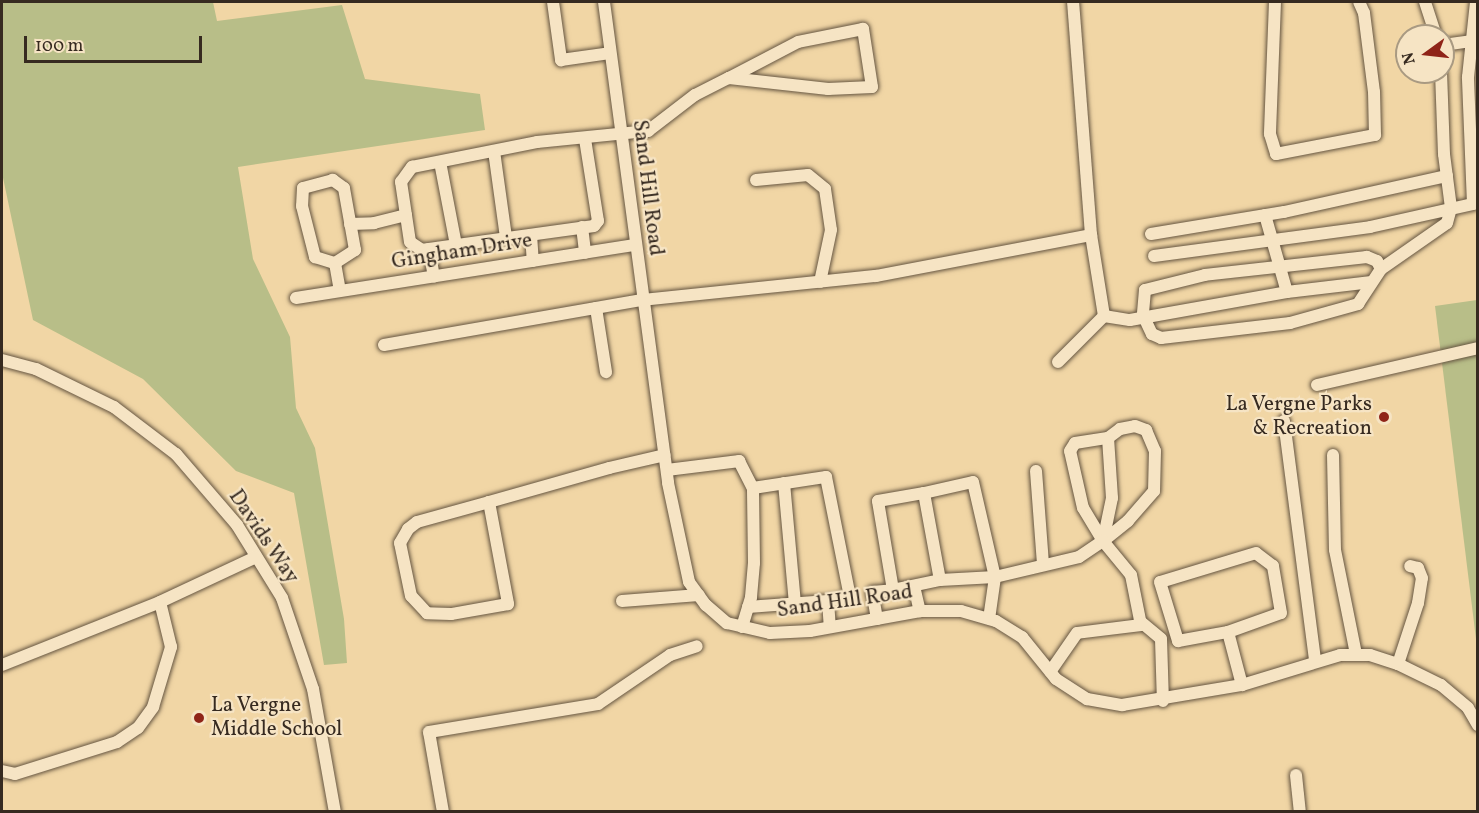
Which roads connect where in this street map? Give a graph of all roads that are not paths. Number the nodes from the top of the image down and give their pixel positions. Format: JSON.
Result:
{"nodes":[{"id":1,"x":553,"y":2,"type":"edge"},
{"id":2,"x":604,"y":2,"type":"edge"},
{"id":3,"x":1073,"y":2,"type":"edge"},
{"id":4,"x":1275,"y":2,"type":"edge"},
{"id":5,"x":1359,"y":2,"type":"edge"},
{"id":6,"x":1425,"y":2,"type":"edge"},
{"id":7,"x":1476,"y":2,"type":"edge"},
{"id":8,"x":1432,"y":24,"type":"edge"},
{"id":9,"x":1473,"y":41,"type":"junction"},
{"id":10,"x":1455,"y":43,"type":"edge"},
{"id":11,"x":610,"y":53,"type":"junction"},
{"id":12,"x":729,"y":78,"type":"junction"},
{"id":13,"x":1442,"y":84,"type":"edge"},
{"id":14,"x":621,"y":136,"type":"junction"},
{"id":15,"x":585,"y":138,"type":"junction"},
{"id":16,"x":494,"y":151,"type":"junction"},
{"id":17,"x":440,"y":162,"type":"junction"},
{"id":18,"x":1447,"y":177,"type":"junction"},
{"id":19,"x":756,"y":180,"type":"dead end"},
{"id":20,"x":1475,"y":203,"type":"edge"},
{"id":21,"x":1451,"y":208,"type":"junction"},
{"id":22,"x":406,"y":214,"type":"junction"},
{"id":23,"x":1265,"y":215,"type":"junction"},
{"id":24,"x":351,"y":224,"type":"junction"},
{"id":25,"x":582,"y":227,"type":"junction"},
{"id":26,"x":1150,"y":234,"type":"dead end"},
{"id":27,"x":531,"y":235,"type":"junction"},
{"id":28,"x":1091,"y":235,"type":"junction"},
{"id":29,"x":506,"y":238,"type":"junction"},
{"id":30,"x":1272,"y":239,"type":"junction"},
{"id":31,"x":456,"y":245,"type":"junction"},
{"id":32,"x":635,"y":245,"type":"junction"},
{"id":33,"x":429,"y":249,"type":"junction"},
{"id":34,"x":585,"y":253,"type":"junction"},
{"id":35,"x":1154,"y":256,"type":"dead end"},
{"id":36,"x":533,"y":261,"type":"junction"},
{"id":37,"x":335,"y":263,"type":"junction"},
{"id":38,"x":1281,"y":264,"type":"junction"},
{"id":39,"x":1380,"y":269,"type":"junction"},
{"id":40,"x":434,"y":277,"type":"junction"},
{"id":41,"x":820,"y":282,"type":"junction"},
{"id":42,"x":1371,"y":282,"type":"junction"},
{"id":43,"x":340,"y":291,"type":"junction"},
{"id":44,"x":1287,"y":292,"type":"junction"},
{"id":45,"x":296,"y":298,"type":"dead end"},
{"id":46,"x":642,"y":300,"type":"junction"},
{"id":47,"x":596,"y":308,"type":"junction"},
{"id":48,"x":1143,"y":315,"type":"junction"},
{"id":49,"x":1104,"y":316,"type":"junction"},
{"id":50,"x":384,"y":345,"type":"dead end"},
{"id":51,"x":1478,"y":348,"type":"edge"},
{"id":52,"x":2,"y":360,"type":"edge"},
{"id":53,"x":1058,"y":362,"type":"dead end"},
{"id":54,"x":606,"y":372,"type":"dead end"},
{"id":55,"x":1317,"y":385,"type":"dead end"},
{"id":56,"x":1284,"y":421,"type":"dead end"},
{"id":57,"x":1108,"y":438,"type":"junction"},
{"id":58,"x":664,"y":455,"type":"junction"},
{"id":59,"x":1333,"y":455,"type":"dead end"},
{"id":60,"x":667,"y":470,"type":"junction"},
{"id":61,"x":1036,"y":471,"type":"dead end"},
{"id":62,"x":784,"y":483,"type":"junction"},
{"id":63,"x":753,"y":488,"type":"junction"},
{"id":64,"x":924,"y":493,"type":"junction"},
{"id":65,"x":489,"y":502,"type":"junction"},
{"id":66,"x":1102,"y":541,"type":"junction"},
{"id":67,"x":256,"y":557,"type":"junction"},
{"id":68,"x":1043,"y":566,"type":"junction"},
{"id":69,"x":1410,"y":566,"type":"dead end"},
{"id":70,"x":995,"y":577,"type":"junction"},
{"id":71,"x":940,"y":580,"type":"junction"},
{"id":72,"x":914,"y":586,"type":"junction"},
{"id":73,"x":893,"y":590,"type":"junction"},
{"id":74,"x":699,"y":595,"type":"junction"},
{"id":75,"x":622,"y":601,"type":"dead end"},
{"id":76,"x":828,"y":601,"type":"junction"},
{"id":77,"x":160,"y":602,"type":"junction"},
{"id":78,"x":795,"y":604,"type":"junction"},
{"id":79,"x":748,"y":607,"type":"junction"},
{"id":80,"x":920,"y":611,"type":"junction"},
{"id":81,"x":876,"y":618,"type":"junction"},
{"id":82,"x":989,"y":619,"type":"junction"},
{"id":83,"x":1141,"y":622,"type":"junction"},
{"id":84,"x":742,"y":627,"type":"junction"},
{"id":85,"x":830,"y":627,"type":"junction"},
{"id":86,"x":1228,"y":632,"type":"junction"},
{"id":87,"x":697,"y":646,"type":"dead end"},
{"id":88,"x":1356,"y":654,"type":"junction"},
{"id":89,"x":1315,"y":661,"type":"junction"},
{"id":90,"x":2,"y":664,"type":"edge"},
{"id":91,"x":1398,"y":664,"type":"junction"},
{"id":92,"x":1050,"y":672,"type":"junction"},
{"id":93,"x":1242,"y":685,"type":"junction"},
{"id":94,"x":1163,"y":701,"type":"junction"},
{"id":95,"x":1478,"y":725,"type":"edge"},
{"id":96,"x":2,"y":771,"type":"edge"},
{"id":97,"x":1296,"y":775,"type":"dead end"},
{"id":98,"x":335,"y":812,"type":"edge"},
{"id":99,"x":443,"y":812,"type":"edge"},
{"id":100,"x":1300,"y":812,"type":"edge"}],
"edges":[{"from":1,"to":11,"type":"street"},
{"from":2,"to":11,"type":"street","name":"Sand Hill Road"},
{"from":3,"to":28,"type":"street"},
{"from":4,"to":5,"type":"street"},
{"from":6,"to":8,"type":"street"},
{"from":7,"to":9,"type":"street"},
{"from":9,"to":10,"type":"street"},
{"from":9,"to":20,"type":"street"},
{"from":11,"to":14,"type":"street","name":"Sand Hill Road"},
{"from":12,"to":12,"type":"street"},
{"from":12,"to":14,"type":"street"},
{"from":13,"to":18,"type":"street"},
{"from":14,"to":15,"type":"street"},
{"from":14,"to":32,"type":"street","name":"Sand Hill Road"},
{"from":15,"to":16,"type":"street"},
{"from":15,"to":25,"type":"street"},
{"from":16,"to":17,"type":"street"},
{"from":16,"to":29,"type":"street"},
{"from":17,"to":22,"type":"street"},
{"from":17,"to":31,"type":"street"},
{"from":18,"to":21,"type":"street"},
{"from":18,"to":23,"type":"street"},
{"from":19,"to":41,"type":"street"},
{"from":20,"to":21,"type":"street"},
{"from":21,"to":30,"type":"street"},
{"from":21,"to":39,"type":"street"},
{"from":22,"to":24,"type":"street"},
{"from":22,"to":33,"type":"street"},
{"from":23,"to":26,"type":"street"},
{"from":23,"to":30,"type":"street"},
{"from":24,"to":37,"type":"street"},
{"from":24,"to":37,"type":"street"},
{"from":25,"to":27,"type":"street"},
{"from":25,"to":34,"type":"street"},
{"from":27,"to":29,"type":"street"},
{"from":27,"to":36,"type":"street"},
{"from":28,"to":41,"type":"street"},
{"from":28,"to":49,"type":"street"},
{"from":29,"to":31,"type":"street"},
{"from":30,"to":35,"type":"street"},
{"from":30,"to":38,"type":"street"},
{"from":31,"to":33,"type":"street"},
{"from":32,"to":34,"type":"street","name":"Gingham Drive"},
{"from":32,"to":46,"type":"street","name":"Sand Hill Road"},
{"from":33,"to":40,"type":"street"},
{"from":34,"to":36,"type":"street","name":"Gingham Drive"},
{"from":36,"to":40,"type":"street","name":"Gingham Drive"},
{"from":37,"to":43,"type":"street"},
{"from":38,"to":39,"type":"street"},
{"from":38,"to":44,"type":"street"},
{"from":38,"to":48,"type":"street"},
{"from":39,"to":42,"type":"street"},
{"from":40,"to":43,"type":"street","name":"Gingham Drive"},
{"from":41,"to":46,"type":"street"},
{"from":42,"to":44,"type":"street"},
{"from":42,"to":48,"type":"street"},
{"from":43,"to":45,"type":"street","name":"Gingham Drive"},
{"from":44,"to":48,"type":"street"},
{"from":46,"to":47,"type":"street"},
{"from":46,"to":58,"type":"street","name":"Sand Hill Road"},
{"from":47,"to":50,"type":"street"},
{"from":47,"to":54,"type":"street"},
{"from":48,"to":49,"type":"street"},
{"from":49,"to":53,"type":"street"},
{"from":51,"to":55,"type":"street"},
{"from":52,"to":67,"type":"street","name":"Davids Way"},
{"from":56,"to":89,"type":"street"},
{"from":57,"to":66,"type":"street"},
{"from":57,"to":66,"type":"street"},
{"from":57,"to":66,"type":"street"},
{"from":58,"to":60,"type":"street","name":"Sand Hill Road"},
{"from":58,"to":65,"type":"street"},
{"from":59,"to":88,"type":"street"},
{"from":60,"to":63,"type":"street"},
{"from":60,"to":74,"type":"street","name":"Sand Hill Road"},
{"from":61,"to":68,"type":"street"},
{"from":62,"to":63,"type":"street"},
{"from":62,"to":76,"type":"street"},
{"from":62,"to":78,"type":"street"},
{"from":63,"to":79,"type":"street"},
{"from":64,"to":70,"type":"street"},
{"from":64,"to":71,"type":"street"},
{"from":64,"to":73,"type":"street"},
{"from":65,"to":65,"type":"street"},
{"from":66,"to":68,"type":"street"},
{"from":66,"to":83,"type":"street"},
{"from":67,"to":77,"type":"street"},
{"from":67,"to":98,"type":"street","name":"Davids Way"},
{"from":68,"to":70,"type":"street"},
{"from":69,"to":91,"type":"street"},
{"from":70,"to":71,"type":"street"},
{"from":70,"to":82,"type":"street"},
{"from":71,"to":72,"type":"street"},
{"from":72,"to":73,"type":"street"},
{"from":72,"to":80,"type":"street"},
{"from":73,"to":81,"type":"street"},
{"from":74,"to":75,"type":"street"},
{"from":74,"to":84,"type":"street","name":"Sand Hill Road"},
{"from":76,"to":78,"type":"street"},
{"from":76,"to":85,"type":"street"},
{"from":77,"to":90,"type":"street"},
{"from":77,"to":96,"type":"street"},
{"from":78,"to":79,"type":"street"},
{"from":79,"to":84,"type":"street"},
{"from":80,"to":81,"type":"street","name":"Sand Hill Road"},
{"from":80,"to":82,"type":"street","name":"Sand Hill Road"},
{"from":81,"to":85,"type":"street","name":"Sand Hill Road"},
{"from":82,"to":92,"type":"street","name":"Sand Hill Road"},
{"from":83,"to":92,"type":"street"},
{"from":83,"to":94,"type":"street"},
{"from":84,"to":85,"type":"street","name":"Sand Hill Road"},
{"from":86,"to":86,"type":"street"},
{"from":86,"to":93,"type":"street"},
{"from":87,"to":99,"type":"street"},
{"from":88,"to":89,"type":"street","name":"Sand Hill Road"},
{"from":88,"to":91,"type":"street","name":"Sand Hill Road"},
{"from":89,"to":93,"type":"street","name":"Sand Hill Road"},
{"from":91,"to":95,"type":"street","name":"Sand Hill Road"},
{"from":92,"to":94,"type":"street","name":"Sand Hill Road"},
{"from":93,"to":94,"type":"street","name":"Sand Hill Road"},
{"from":97,"to":100,"type":"street"}]}
